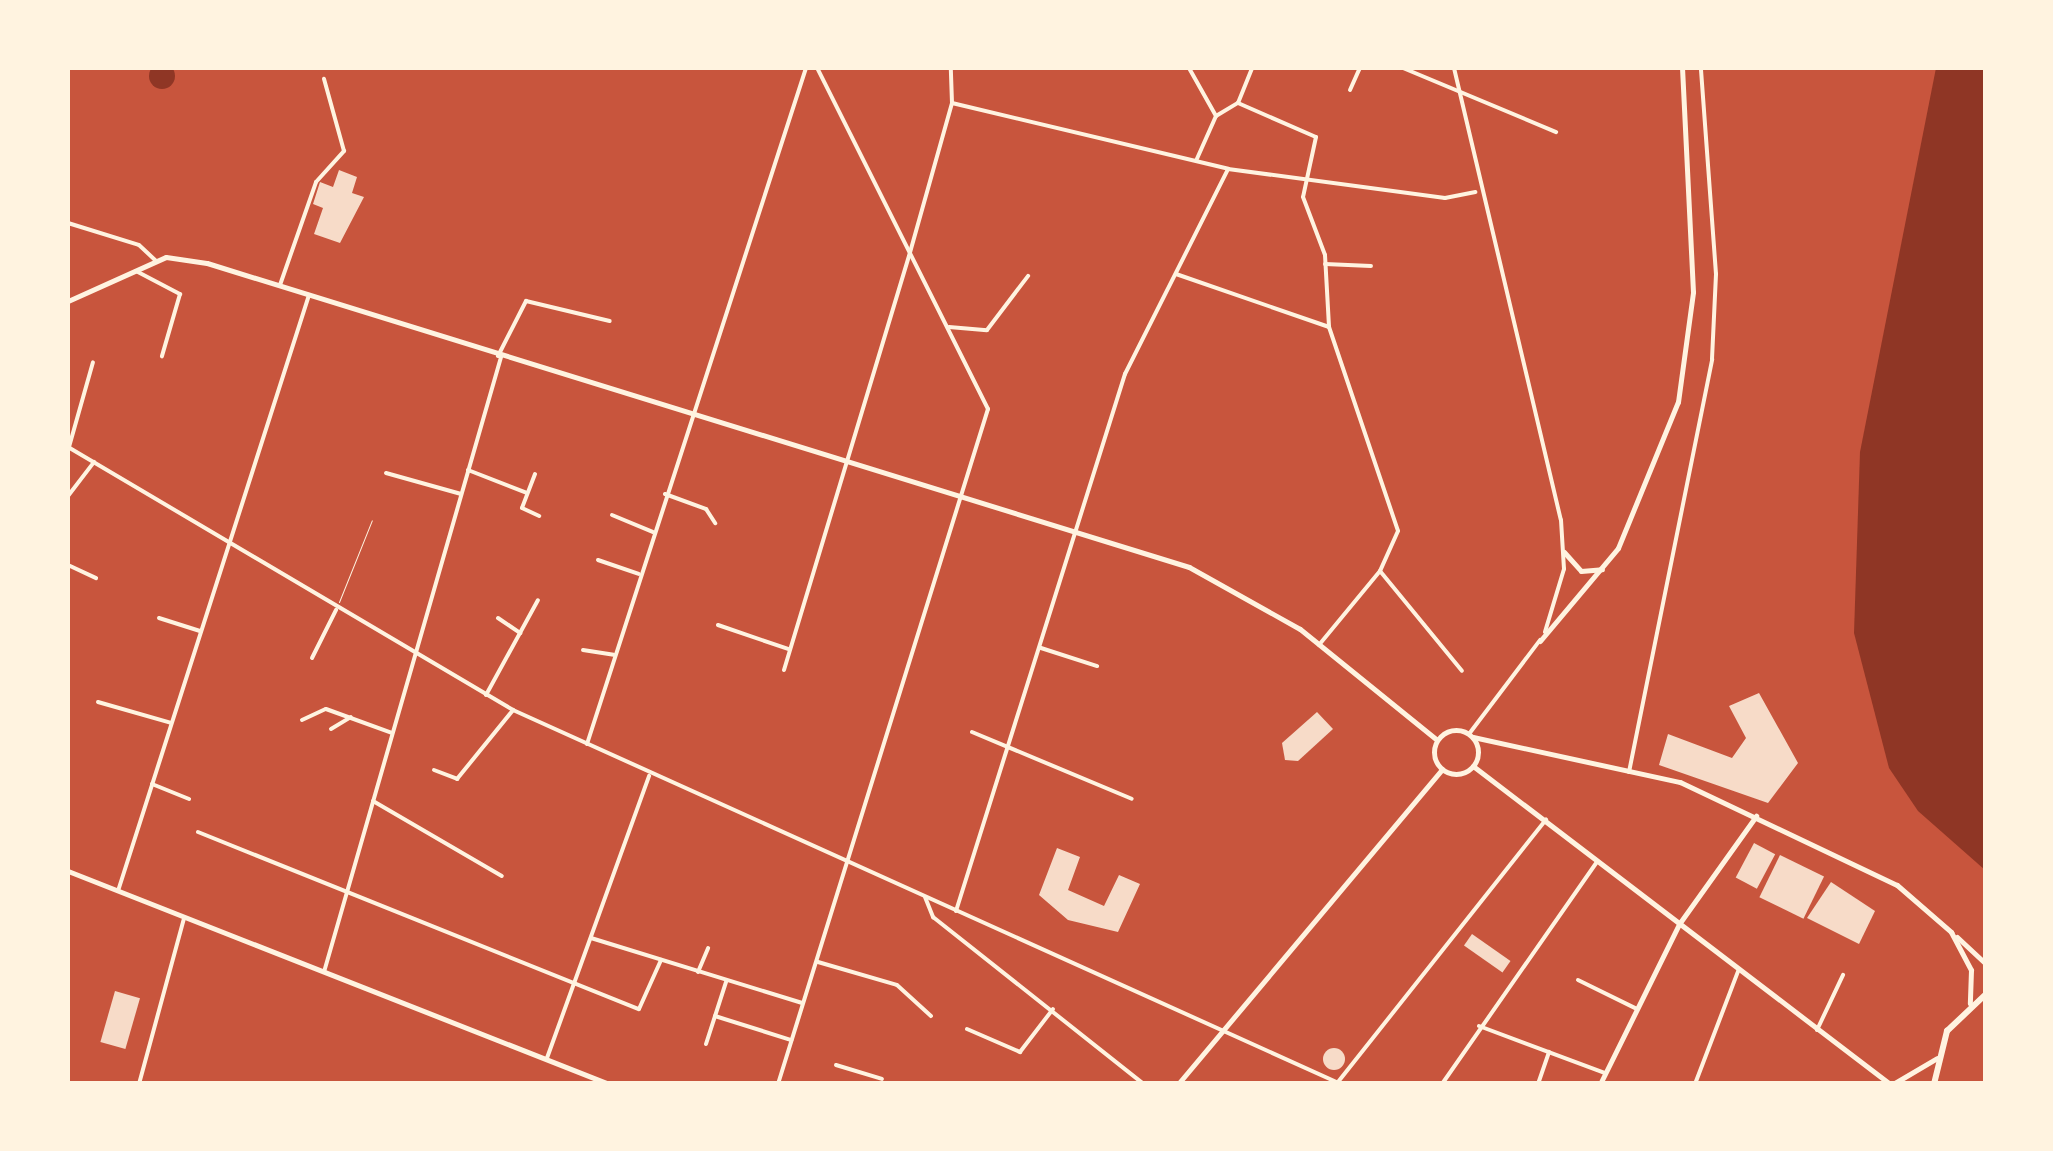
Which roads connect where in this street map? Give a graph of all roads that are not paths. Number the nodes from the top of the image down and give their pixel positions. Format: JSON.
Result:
{"nodes":[{"id":1,"x":806,"y":68,"type":"edge"},
{"id":2,"x":818,"y":68,"type":"edge"},
{"id":3,"x":951,"y":68,"type":"edge"},
{"id":4,"x":1189,"y":68,"type":"edge"},
{"id":5,"x":1252,"y":68,"type":"edge"},
{"id":6,"x":1360,"y":68,"type":"edge"},
{"id":7,"x":1403,"y":68,"type":"edge"},
{"id":8,"x":1454,"y":68,"type":"edge"},
{"id":9,"x":1682,"y":68,"type":"edge"},
{"id":10,"x":1700,"y":68,"type":"edge"},
{"id":11,"x":324,"y":79,"type":"dead end"},
{"id":12,"x":1350,"y":90,"type":"dead end"},
{"id":13,"x":1461,"y":95,"type":"junction"},
{"id":14,"x":952,"y":103,"type":"junction"},
{"id":15,"x":1238,"y":103,"type":"junction"},
{"id":16,"x":1216,"y":116,"type":"junction"},
{"id":17,"x":1556,"y":132,"type":"dead end"},
{"id":18,"x":1196,"y":161,"type":"junction"},
{"id":19,"x":1228,"y":169,"type":"junction"},
{"id":20,"x":1303,"y":178,"type":"junction"},
{"id":21,"x":1475,"y":192,"type":"dead end"},
{"id":22,"x":68,"y":224,"type":"edge"},
{"id":23,"x":910,"y":256,"type":"junction"},
{"id":24,"x":156,"y":262,"type":"junction"},
{"id":25,"x":1325,"y":264,"type":"junction"},
{"id":26,"x":1372,"y":266,"type":"dead end"},
{"id":27,"x":136,"y":270,"type":"junction"},
{"id":28,"x":1176,"y":274,"type":"junction"},
{"id":29,"x":1028,"y":276,"type":"dead end"},
{"id":30,"x":280,"y":285,"type":"junction"},
{"id":31,"x":309,"y":294,"type":"junction"},
{"id":32,"x":68,"y":301,"type":"edge"},
{"id":33,"x":610,"y":321,"type":"dead end"},
{"id":34,"x":1329,"y":327,"type":"junction"},
{"id":35,"x":948,"y":328,"type":"junction"},
{"id":36,"x":162,"y":356,"type":"dead end"},
{"id":37,"x":499,"y":357,"type":"junction"},
{"id":38,"x":93,"y":362,"type":"dead end"},
{"id":39,"x":689,"y":415,"type":"junction"},
{"id":40,"x":68,"y":447,"type":"edge"},
{"id":41,"x":840,"y":461,"type":"junction"},
{"id":42,"x":94,"y":462,"type":"junction"},
{"id":43,"x":468,"y":470,"type":"junction"},
{"id":44,"x":386,"y":474,"type":"dead end"},
{"id":45,"x":535,"y":474,"type":"dead end"},
{"id":46,"x":527,"y":493,"type":"junction"},
{"id":47,"x":461,"y":494,"type":"junction"},
{"id":48,"x":664,"y":494,"type":"junction"},
{"id":49,"x":68,"y":496,"type":"edge"},
{"id":50,"x":960,"y":498,"type":"junction"},
{"id":51,"x":539,"y":516,"type":"dead end"},
{"id":52,"x":612,"y":516,"type":"dead end"},
{"id":53,"x":372,"y":520,"type":"dead end"},
{"id":54,"x":714,"y":523,"type":"dead end"},
{"id":55,"x":653,"y":532,"type":"junction"},
{"id":56,"x":1075,"y":535,"type":"junction"},
{"id":57,"x":228,"y":544,"type":"junction"},
{"id":58,"x":1564,"y":552,"type":"junction"},
{"id":59,"x":598,"y":560,"type":"dead end"},
{"id":60,"x":68,"y":565,"type":"edge"},
{"id":61,"x":1605,"y":568,"type":"junction"},
{"id":62,"x":1380,"y":571,"type":"junction"},
{"id":63,"x":640,"y":574,"type":"junction"},
{"id":64,"x":96,"y":578,"type":"dead end"},
{"id":65,"x":538,"y":600,"type":"dead end"},
{"id":66,"x":336,"y":610,"type":"junction"},
{"id":67,"x":159,"y":618,"type":"dead end"},
{"id":68,"x":498,"y":618,"type":"dead end"},
{"id":69,"x":718,"y":625,"type":"dead end"},
{"id":70,"x":200,"y":631,"type":"junction"},
{"id":71,"x":520,"y":633,"type":"junction"},
{"id":72,"x":1540,"y":642,"type":"junction"},
{"id":73,"x":1319,"y":645,"type":"junction"},
{"id":74,"x":1041,"y":648,"type":"junction"},
{"id":75,"x":788,"y":649,"type":"junction"},
{"id":76,"x":583,"y":650,"type":"dead end"},
{"id":77,"x":614,"y":655,"type":"junction"},
{"id":78,"x":414,"y":656,"type":"junction"},
{"id":79,"x":312,"y":658,"type":"dead end"},
{"id":80,"x":1098,"y":666,"type":"dead end"},
{"id":81,"x":784,"y":670,"type":"dead end"},
{"id":82,"x":1462,"y":671,"type":"dead end"},
{"id":83,"x":486,"y":695,"type":"junction"},
{"id":84,"x":98,"y":702,"type":"dead end"},
{"id":85,"x":513,"y":710,"type":"junction"},
{"id":86,"x":351,"y":717,"type":"junction"},
{"id":87,"x":302,"y":720,"type":"dead end"},
{"id":88,"x":171,"y":723,"type":"junction"},
{"id":89,"x":331,"y":729,"type":"dead end"},
{"id":90,"x":972,"y":732,"type":"dead end"},
{"id":91,"x":392,"y":733,"type":"junction"},
{"id":92,"x":1471,"y":735,"type":"junction"},
{"id":93,"x":1437,"y":740,"type":"junction"},
{"id":94,"x":587,"y":744,"type":"junction"},
{"id":95,"x":1011,"y":746,"type":"junction"},
{"id":96,"x":1473,"y":766,"type":"junction"},
{"id":97,"x":1442,"y":768,"type":"junction"},
{"id":98,"x":434,"y":770,"type":"dead end"},
{"id":99,"x":1629,"y":772,"type":"junction"},
{"id":100,"x":650,"y":774,"type":"junction"},
{"id":101,"x":152,"y":784,"type":"junction"},
{"id":102,"x":189,"y":799,"type":"dead end"},
{"id":103,"x":1132,"y":799,"type":"dead end"},
{"id":104,"x":373,"y":801,"type":"junction"},
{"id":105,"x":1756,"y":816,"type":"junction"},
{"id":106,"x":1546,"y":820,"type":"junction"},
{"id":107,"x":198,"y":832,"type":"dead end"},
{"id":108,"x":850,"y":862,"type":"junction"},
{"id":109,"x":1597,"y":862,"type":"junction"},
{"id":110,"x":68,"y":871,"type":"edge"},
{"id":111,"x":502,"y":876,"type":"dead end"},
{"id":112,"x":118,"y":891,"type":"junction"},
{"id":113,"x":346,"y":893,"type":"junction"},
{"id":114,"x":926,"y":897,"type":"junction"},
{"id":115,"x":956,"y":911,"type":"junction"},
{"id":116,"x":184,"y":918,"type":"junction"},
{"id":117,"x":1678,"y":924,"type":"junction"},
{"id":118,"x":1951,"y":932,"type":"junction"},
{"id":119,"x":591,"y":938,"type":"junction"},
{"id":120,"x":708,"y":948,"type":"dead end"},
{"id":121,"x":661,"y":960,"type":"junction"},
{"id":122,"x":816,"y":962,"type":"junction"},
{"id":123,"x":1986,"y":964,"type":"edge"},
{"id":124,"x":1739,"y":970,"type":"junction"},
{"id":125,"x":324,"y":972,"type":"junction"},
{"id":126,"x":698,"y":972,"type":"junction"},
{"id":127,"x":1843,"y":976,"type":"dead end"},
{"id":128,"x":1578,"y":980,"type":"dead end"},
{"id":129,"x":726,"y":981,"type":"junction"},
{"id":130,"x":574,"y":986,"type":"junction"},
{"id":131,"x":1986,"y":994,"type":"edge"},
{"id":132,"x":802,"y":1003,"type":"junction"},
{"id":133,"x":1970,"y":1003,"type":"junction"},
{"id":134,"x":1637,"y":1009,"type":"junction"},
{"id":135,"x":1053,"y":1010,"type":"junction"},
{"id":136,"x":715,"y":1016,"type":"junction"},
{"id":137,"x":931,"y":1016,"type":"dead end"},
{"id":138,"x":1480,"y":1026,"type":"junction"},
{"id":139,"x":967,"y":1028,"type":"dead end"},
{"id":140,"x":1222,"y":1030,"type":"junction"},
{"id":141,"x":1817,"y":1030,"type":"junction"},
{"id":142,"x":791,"y":1040,"type":"junction"},
{"id":143,"x":706,"y":1044,"type":"dead end"},
{"id":144,"x":1548,"y":1052,"type":"junction"},
{"id":145,"x":547,"y":1058,"type":"junction"},
{"id":146,"x":1938,"y":1058,"type":"junction"},
{"id":147,"x":836,"y":1066,"type":"dead end"},
{"id":148,"x":1606,"y":1073,"type":"junction"},
{"id":149,"x":882,"y":1079,"type":"dead end"},
{"id":150,"x":864,"y":1081,"type":"edge"},
{"id":151,"x":1339,"y":1083,"type":"edge"},
{"id":152,"x":139,"y":1084,"type":"edge"},
{"id":153,"x":610,"y":1084,"type":"edge"},
{"id":154,"x":778,"y":1084,"type":"edge"},
{"id":155,"x":1144,"y":1084,"type":"edge"},
{"id":156,"x":1178,"y":1084,"type":"edge"},
{"id":157,"x":1442,"y":1084,"type":"edge"},
{"id":158,"x":1538,"y":1084,"type":"edge"},
{"id":159,"x":1600,"y":1084,"type":"edge"},
{"id":160,"x":1695,"y":1084,"type":"edge"},
{"id":161,"x":1891,"y":1084,"type":"edge"},
{"id":162,"x":1934,"y":1084,"type":"edge"}],
"edges":[{"from":1,"to":39,"type":"street"},
{"from":2,"to":23,"type":"street"},
{"from":3,"to":14,"type":"street"},
{"from":4,"to":16,"type":"street"},
{"from":5,"to":15,"type":"street"},
{"from":6,"to":12,"type":"street"},
{"from":7,"to":13,"type":"street"},
{"from":8,"to":13,"type":"street"},
{"from":9,"to":61,"type":"street"},
{"from":10,"to":99,"type":"street"},
{"from":11,"to":30,"type":"street"},
{"from":13,"to":17,"type":"street"},
{"from":13,"to":58,"type":"street"},
{"from":14,"to":18,"type":"street"},
{"from":14,"to":23,"type":"street"},
{"from":15,"to":16,"type":"street"},
{"from":15,"to":20,"type":"street"},
{"from":16,"to":18,"type":"street"},
{"from":18,"to":19,"type":"street"},
{"from":19,"to":20,"type":"street"},
{"from":19,"to":28,"type":"street"},
{"from":20,"to":21,"type":"street"},
{"from":20,"to":25,"type":"street"},
{"from":22,"to":24,"type":"street"},
{"from":23,"to":35,"type":"street"},
{"from":23,"to":41,"type":"street"},
{"from":24,"to":27,"type":"street"},
{"from":24,"to":30,"type":"street"},
{"from":25,"to":26,"type":"street"},
{"from":25,"to":34,"type":"street"},
{"from":27,"to":32,"type":"street"},
{"from":27,"to":36,"type":"street"},
{"from":28,"to":34,"type":"street"},
{"from":28,"to":56,"type":"street"},
{"from":29,"to":35,"type":"street"},
{"from":30,"to":31,"type":"street"},
{"from":31,"to":37,"type":"street"},
{"from":31,"to":57,"type":"street"},
{"from":33,"to":37,"type":"street"},
{"from":34,"to":62,"type":"street"},
{"from":35,"to":50,"type":"street"},
{"from":37,"to":39,"type":"street"},
{"from":37,"to":43,"type":"street"},
{"from":38,"to":40,"type":"street"},
{"from":39,"to":41,"type":"street"},
{"from":39,"to":48,"type":"street"},
{"from":40,"to":42,"type":"street"},
{"from":41,"to":50,"type":"street"},
{"from":41,"to":75,"type":"street"},
{"from":42,"to":49,"type":"street"},
{"from":42,"to":57,"type":"street"},
{"from":43,"to":46,"type":"street"},
{"from":43,"to":47,"type":"street"},
{"from":44,"to":47,"type":"street"},
{"from":45,"to":46,"type":"street"},
{"from":46,"to":51,"type":"street"},
{"from":47,"to":78,"type":"street"},
{"from":48,"to":54,"type":"street"},
{"from":48,"to":55,"type":"street"},
{"from":50,"to":56,"type":"street"},
{"from":50,"to":108,"type":"street"},
{"from":52,"to":55,"type":"street"},
{"from":53,"to":66,"type":"lane"},
{"from":55,"to":63,"type":"street"},
{"from":56,"to":73,"type":"street"},
{"from":56,"to":74,"type":"street"},
{"from":57,"to":66,"type":"street"},
{"from":57,"to":70,"type":"street"},
{"from":58,"to":61,"type":"street"},
{"from":58,"to":72,"type":"street"},
{"from":59,"to":63,"type":"street"},
{"from":60,"to":64,"type":"street"},
{"from":61,"to":72,"type":"street"},
{"from":62,"to":73,"type":"street"},
{"from":62,"to":82,"type":"street"},
{"from":63,"to":77,"type":"street"},
{"from":65,"to":71,"type":"street"},
{"from":66,"to":78,"type":"street"},
{"from":66,"to":79,"type":"street"},
{"from":67,"to":70,"type":"street"},
{"from":68,"to":71,"type":"street"},
{"from":69,"to":75,"type":"street"},
{"from":70,"to":88,"type":"street"},
{"from":71,"to":83,"type":"street"},
{"from":72,"to":92,"type":"street"},
{"from":73,"to":93,"type":"street"},
{"from":74,"to":80,"type":"street"},
{"from":74,"to":95,"type":"street"},
{"from":75,"to":81,"type":"street"},
{"from":76,"to":77,"type":"street"},
{"from":77,"to":94,"type":"street"},
{"from":78,"to":83,"type":"street"},
{"from":78,"to":91,"type":"street"},
{"from":83,"to":85,"type":"street"},
{"from":84,"to":88,"type":"street"},
{"from":85,"to":94,"type":"street"},
{"from":85,"to":98,"type":"street"},
{"from":86,"to":87,"type":"street"},
{"from":86,"to":89,"type":"street"},
{"from":86,"to":91,"type":"street"},
{"from":88,"to":101,"type":"street"},
{"from":90,"to":95,"type":"street"},
{"from":91,"to":104,"type":"street"},
{"from":92,"to":93,"type":"street"},
{"from":92,"to":96,"type":"street"},
{"from":92,"to":99,"type":"street"},
{"from":93,"to":97,"type":"street"},
{"from":94,"to":100,"type":"street"},
{"from":95,"to":103,"type":"street"},
{"from":95,"to":115,"type":"street"},
{"from":96,"to":97,"type":"street"},
{"from":96,"to":106,"type":"street"},
{"from":97,"to":140,"type":"street"},
{"from":99,"to":105,"type":"street"},
{"from":100,"to":108,"type":"street"},
{"from":100,"to":119,"type":"street"},
{"from":101,"to":102,"type":"street"},
{"from":101,"to":112,"type":"street"},
{"from":104,"to":111,"type":"street"},
{"from":104,"to":113,"type":"street"},
{"from":105,"to":117,"type":"street"},
{"from":105,"to":118,"type":"street"},
{"from":106,"to":109,"type":"street"},
{"from":106,"to":151,"type":"street"},
{"from":107,"to":113,"type":"street"},
{"from":108,"to":114,"type":"street"},
{"from":108,"to":122,"type":"street"},
{"from":109,"to":117,"type":"street"},
{"from":109,"to":138,"type":"street"},
{"from":110,"to":112,"type":"street"},
{"from":112,"to":116,"type":"street"},
{"from":113,"to":125,"type":"street"},
{"from":113,"to":130,"type":"street"},
{"from":114,"to":115,"type":"street"},
{"from":114,"to":135,"type":"street"},
{"from":115,"to":140,"type":"street"},
{"from":116,"to":125,"type":"street"},
{"from":116,"to":152,"type":"street"},
{"from":117,"to":124,"type":"street"},
{"from":117,"to":134,"type":"street"},
{"from":118,"to":123,"type":"street"},
{"from":118,"to":133,"type":"street"},
{"from":119,"to":121,"type":"street"},
{"from":119,"to":130,"type":"street"},
{"from":120,"to":126,"type":"street"},
{"from":121,"to":126,"type":"street"},
{"from":121,"to":130,"type":"street"},
{"from":122,"to":132,"type":"street"},
{"from":122,"to":137,"type":"street"},
{"from":124,"to":141,"type":"street"},
{"from":124,"to":160,"type":"street"},
{"from":125,"to":145,"type":"street"},
{"from":126,"to":129,"type":"street"},
{"from":127,"to":141,"type":"street"},
{"from":128,"to":134,"type":"street"},
{"from":129,"to":132,"type":"street"},
{"from":129,"to":136,"type":"street"},
{"from":130,"to":145,"type":"street"},
{"from":131,"to":133,"type":"main road"},
{"from":132,"to":142,"type":"street"},
{"from":133,"to":146,"type":"main road"},
{"from":134,"to":148,"type":"street"},
{"from":135,"to":139,"type":"street"},
{"from":135,"to":155,"type":"street"},
{"from":136,"to":142,"type":"street"},
{"from":136,"to":143,"type":"street"},
{"from":138,"to":144,"type":"street"},
{"from":138,"to":157,"type":"street"},
{"from":140,"to":151,"type":"street"},
{"from":140,"to":156,"type":"street"},
{"from":141,"to":161,"type":"street"},
{"from":142,"to":154,"type":"street"},
{"from":144,"to":148,"type":"street"},
{"from":144,"to":158,"type":"street"},
{"from":145,"to":153,"type":"street"},
{"from":146,"to":161,"type":"street"},
{"from":146,"to":162,"type":"main road"},
{"from":147,"to":150,"type":"street"},
{"from":148,"to":159,"type":"street"},
{"from":149,"to":150,"type":"street"}]}
